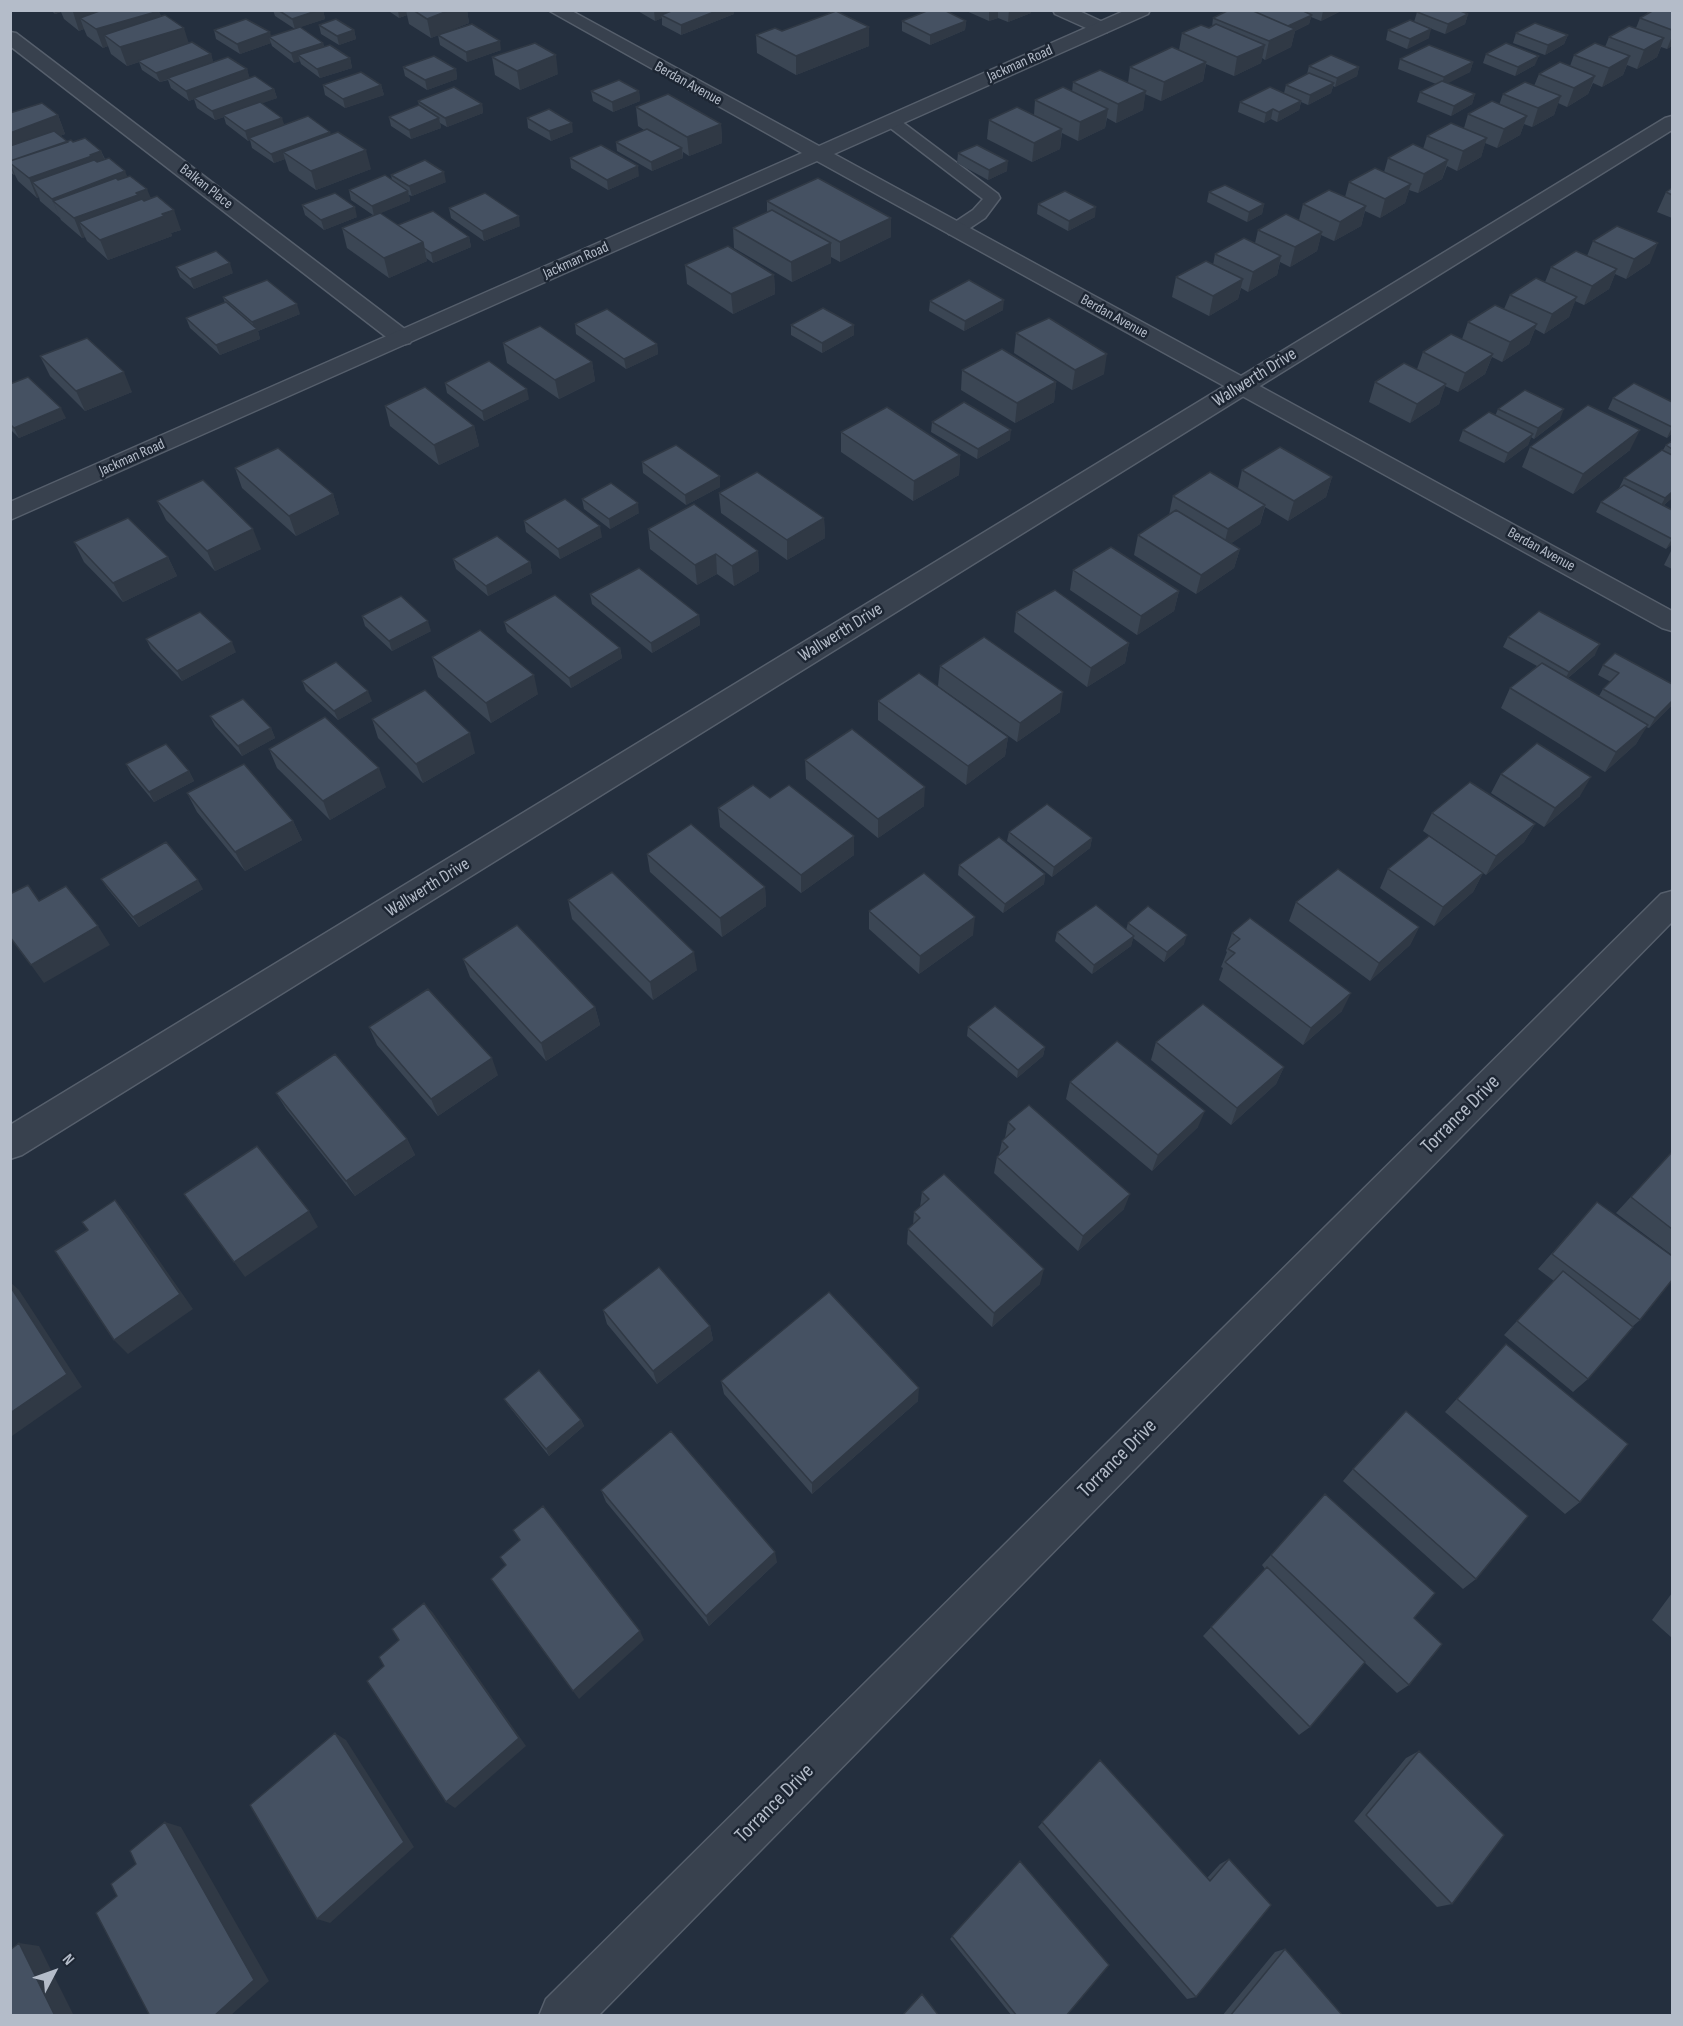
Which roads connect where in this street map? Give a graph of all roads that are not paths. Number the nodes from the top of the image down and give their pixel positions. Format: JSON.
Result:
{"nodes":[{"id":1,"x":556,"y":10,"type":"edge"},
{"id":2,"x":1061,"y":10,"type":"edge"},
{"id":3,"x":1142,"y":10,"type":"edge"},
{"id":4,"x":1101,"y":28,"type":"junction"},
{"id":5,"x":10,"y":37,"type":"edge"},
{"id":6,"x":891,"y":121,"type":"junction"},
{"id":7,"x":1672,"y":122,"type":"edge"},
{"id":8,"x":816,"y":154,"type":"junction"},
{"id":9,"x":955,"y":230,"type":"junction"},
{"id":10,"x":402,"y":338,"type":"junction"},
{"id":11,"x":1242,"y":387,"type":"junction"},
{"id":12,"x":10,"y":512,"type":"edge"},
{"id":13,"x":1672,"y":622,"type":"edge"},
{"id":14,"x":1672,"y":903,"type":"edge"},
{"id":15,"x":10,"y":1144,"type":"edge"},
{"id":16,"x":563,"y":2016,"type":"edge"}],
"edges":[{"from":1,"to":8,"type":"street","name":"Berdan Avenue"},
{"from":2,"to":4,"type":"street"},
{"from":3,"to":4,"type":"street","name":"Jackman Road"},
{"from":4,"to":6,"type":"street","name":"Jackman Road"},
{"from":5,"to":10,"type":"street","name":"Balkan Place"},
{"from":6,"to":8,"type":"street","name":"Jackman Road"},
{"from":6,"to":9,"type":"lane"},
{"from":7,"to":11,"type":"street","name":"Wallwerth Drive"},
{"from":8,"to":9,"type":"street","name":"Berdan Avenue"},
{"from":8,"to":10,"type":"street","name":"Jackman Road"},
{"from":9,"to":11,"type":"street","name":"Berdan Avenue"},
{"from":10,"to":12,"type":"street","name":"Jackman Road"},
{"from":11,"to":13,"type":"street","name":"Berdan Avenue"},
{"from":11,"to":15,"type":"street","name":"Wallwerth Drive"},
{"from":14,"to":16,"type":"street","name":"Torrance Drive"}]}
